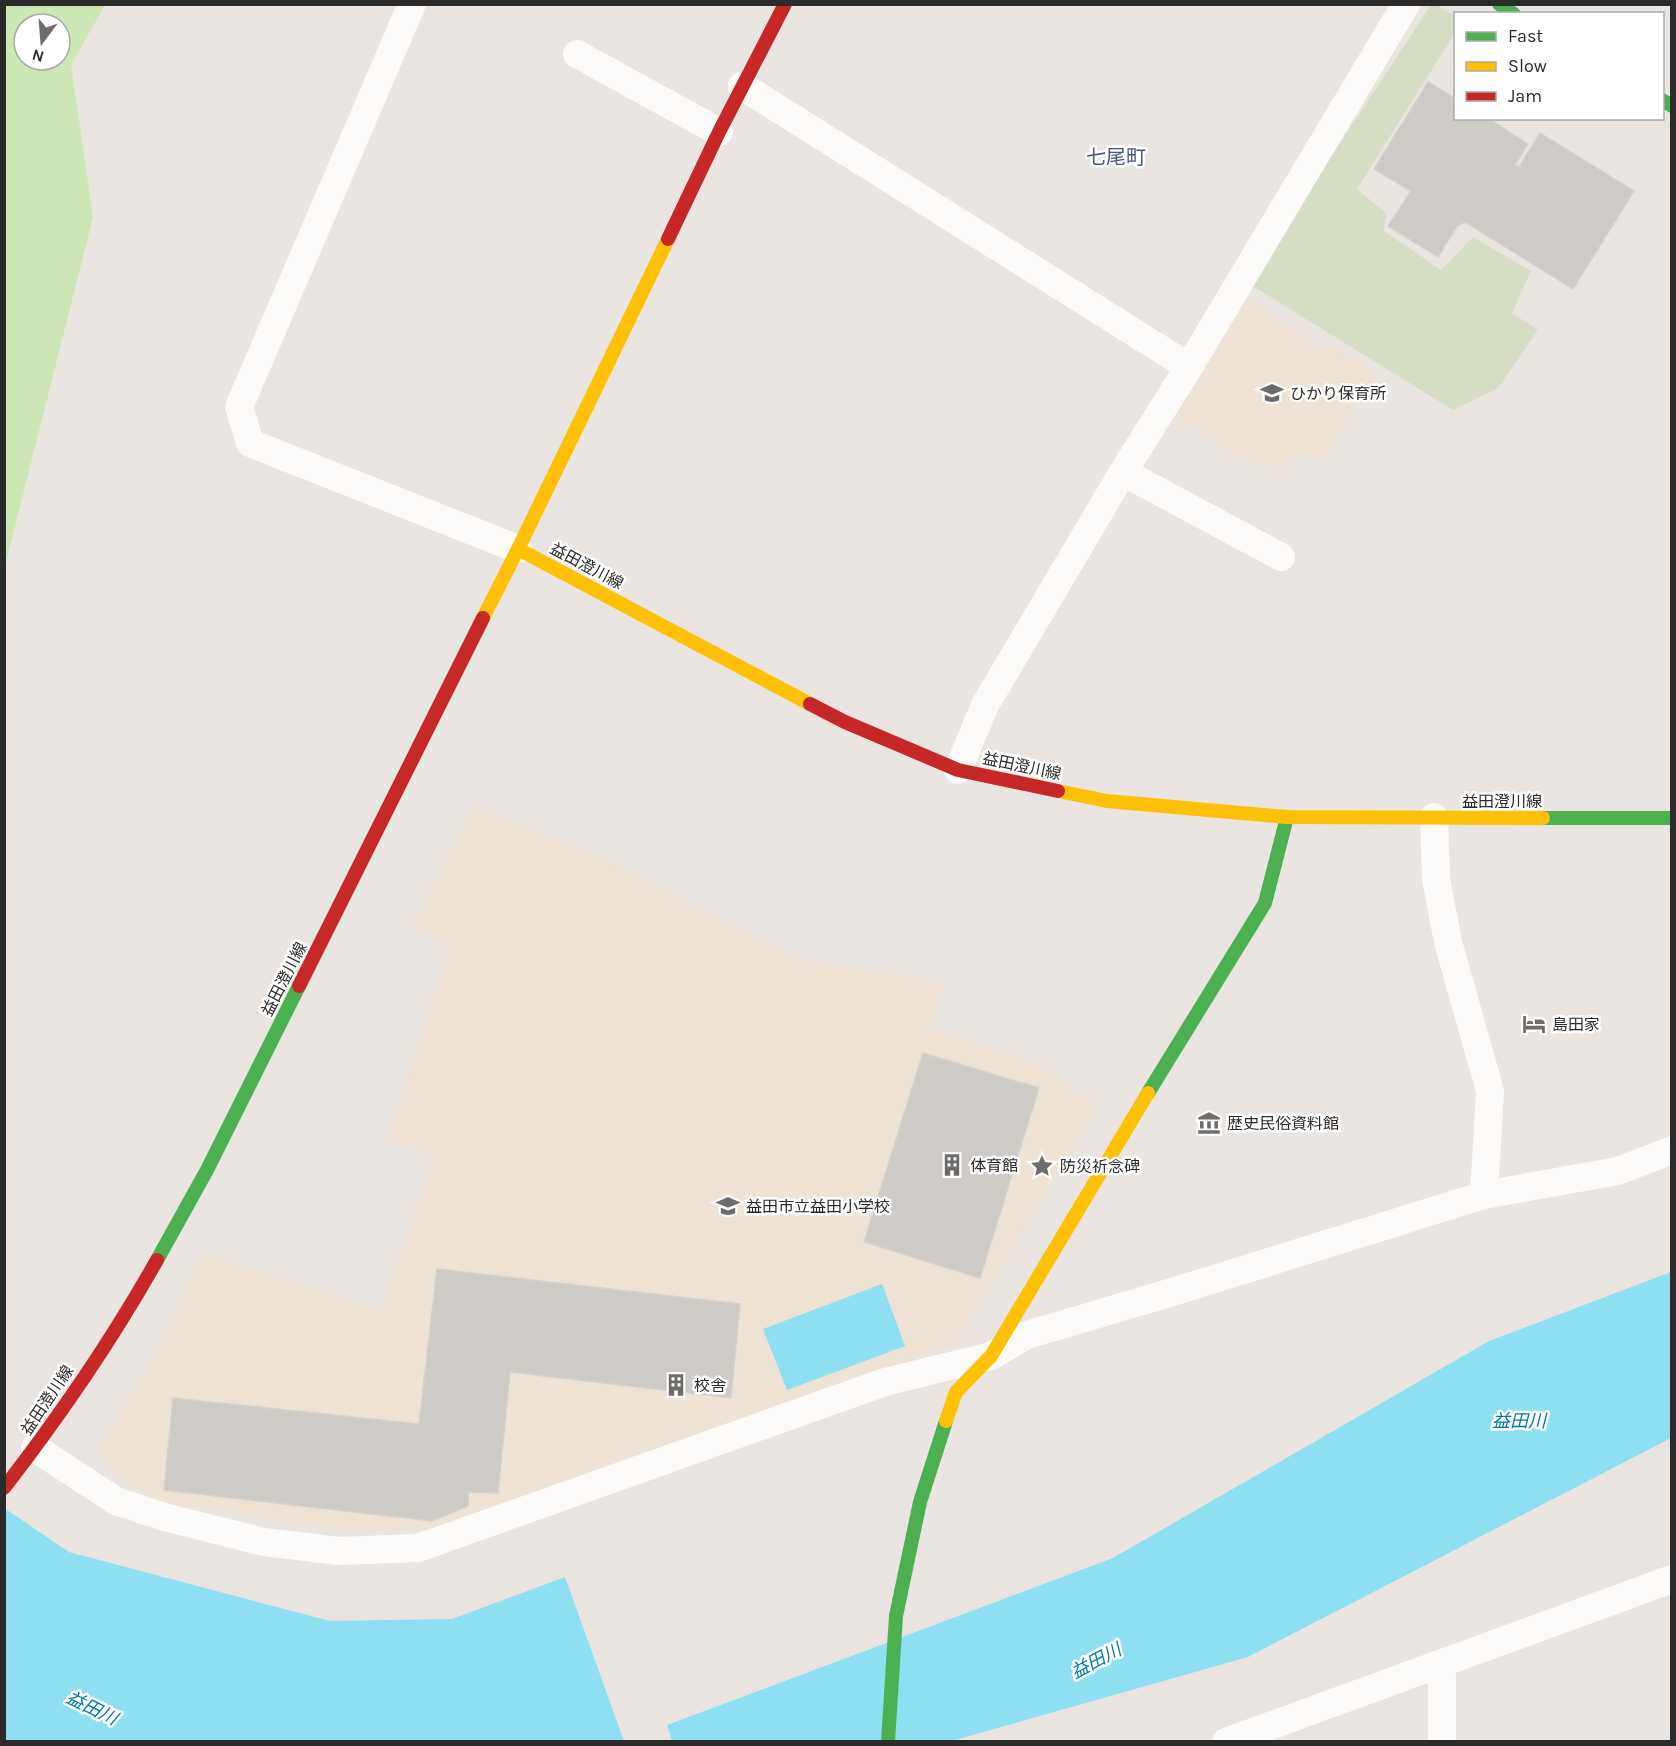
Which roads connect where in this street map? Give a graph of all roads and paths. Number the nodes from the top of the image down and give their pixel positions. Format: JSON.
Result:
{"nodes":[{"id":1,"x":412,"y":4,"type":"edge"},
{"id":2,"x":784,"y":4,"type":"edge"},
{"id":3,"x":1406,"y":4,"type":"edge"},
{"id":4,"x":577,"y":54,"type":"dead end"},
{"id":5,"x":742,"y":86,"type":"junction"},
{"id":6,"x":719,"y":132,"type":"junction"},
{"id":7,"x":1189,"y":367,"type":"junction"},
{"id":8,"x":1123,"y":472,"type":"junction"},
{"id":9,"x":518,"y":549,"type":"junction"},
{"id":10,"x":1281,"y":557,"type":"dead end"},
{"id":11,"x":958,"y":770,"type":"junction"},
{"id":12,"x":1287,"y":817,"type":"junction"},
{"id":13,"x":1434,"y":817,"type":"junction"},
{"id":14,"x":1671,"y":818,"type":"edge"},
{"id":15,"x":1671,"y":1150,"type":"edge"},
{"id":16,"x":1484,"y":1195,"type":"junction"},
{"id":17,"x":991,"y":1356,"type":"junction"},
{"id":18,"x":35,"y":1448,"type":"junction"},
{"id":19,"x":6,"y":1487,"type":"edge"},
{"id":20,"x":1671,"y":1579,"type":"edge"},
{"id":21,"x":1442,"y":1663,"type":"junction"},
{"id":22,"x":888,"y":1742,"type":"edge"},
{"id":23,"x":1226,"y":1742,"type":"edge"},
{"id":24,"x":1442,"y":1742,"type":"edge"}],
"edges":[{"from":1,"to":9,"type":"street"},
{"from":2,"to":5,"type":"main road"},
{"from":3,"to":7,"type":"street"},
{"from":4,"to":6,"type":"street"},
{"from":5,"to":6,"type":"main road"},
{"from":5,"to":7,"type":"street"},
{"from":6,"to":9,"type":"main road"},
{"from":7,"to":8,"type":"street"},
{"from":8,"to":10,"type":"street"},
{"from":8,"to":11,"type":"street"},
{"from":9,"to":11,"type":"main road","name":"益田澄川線"},
{"from":9,"to":18,"type":"main road","name":"益田澄川線"},
{"from":11,"to":12,"type":"main road","name":"益田澄川線"},
{"from":12,"to":13,"type":"main road","name":"益田澄川線"},
{"from":12,"to":17,"type":"main road"},
{"from":13,"to":14,"type":"main road","name":"益田澄川線"},
{"from":13,"to":16,"type":"street"},
{"from":15,"to":16,"type":"street"},
{"from":16,"to":17,"type":"street"},
{"from":17,"to":18,"type":"street"},
{"from":17,"to":22,"type":"main road"},
{"from":18,"to":19,"type":"main road","name":"益田澄川線"},
{"from":20,"to":21,"type":"street"},
{"from":21,"to":23,"type":"street"},
{"from":21,"to":24,"type":"street"}]}
